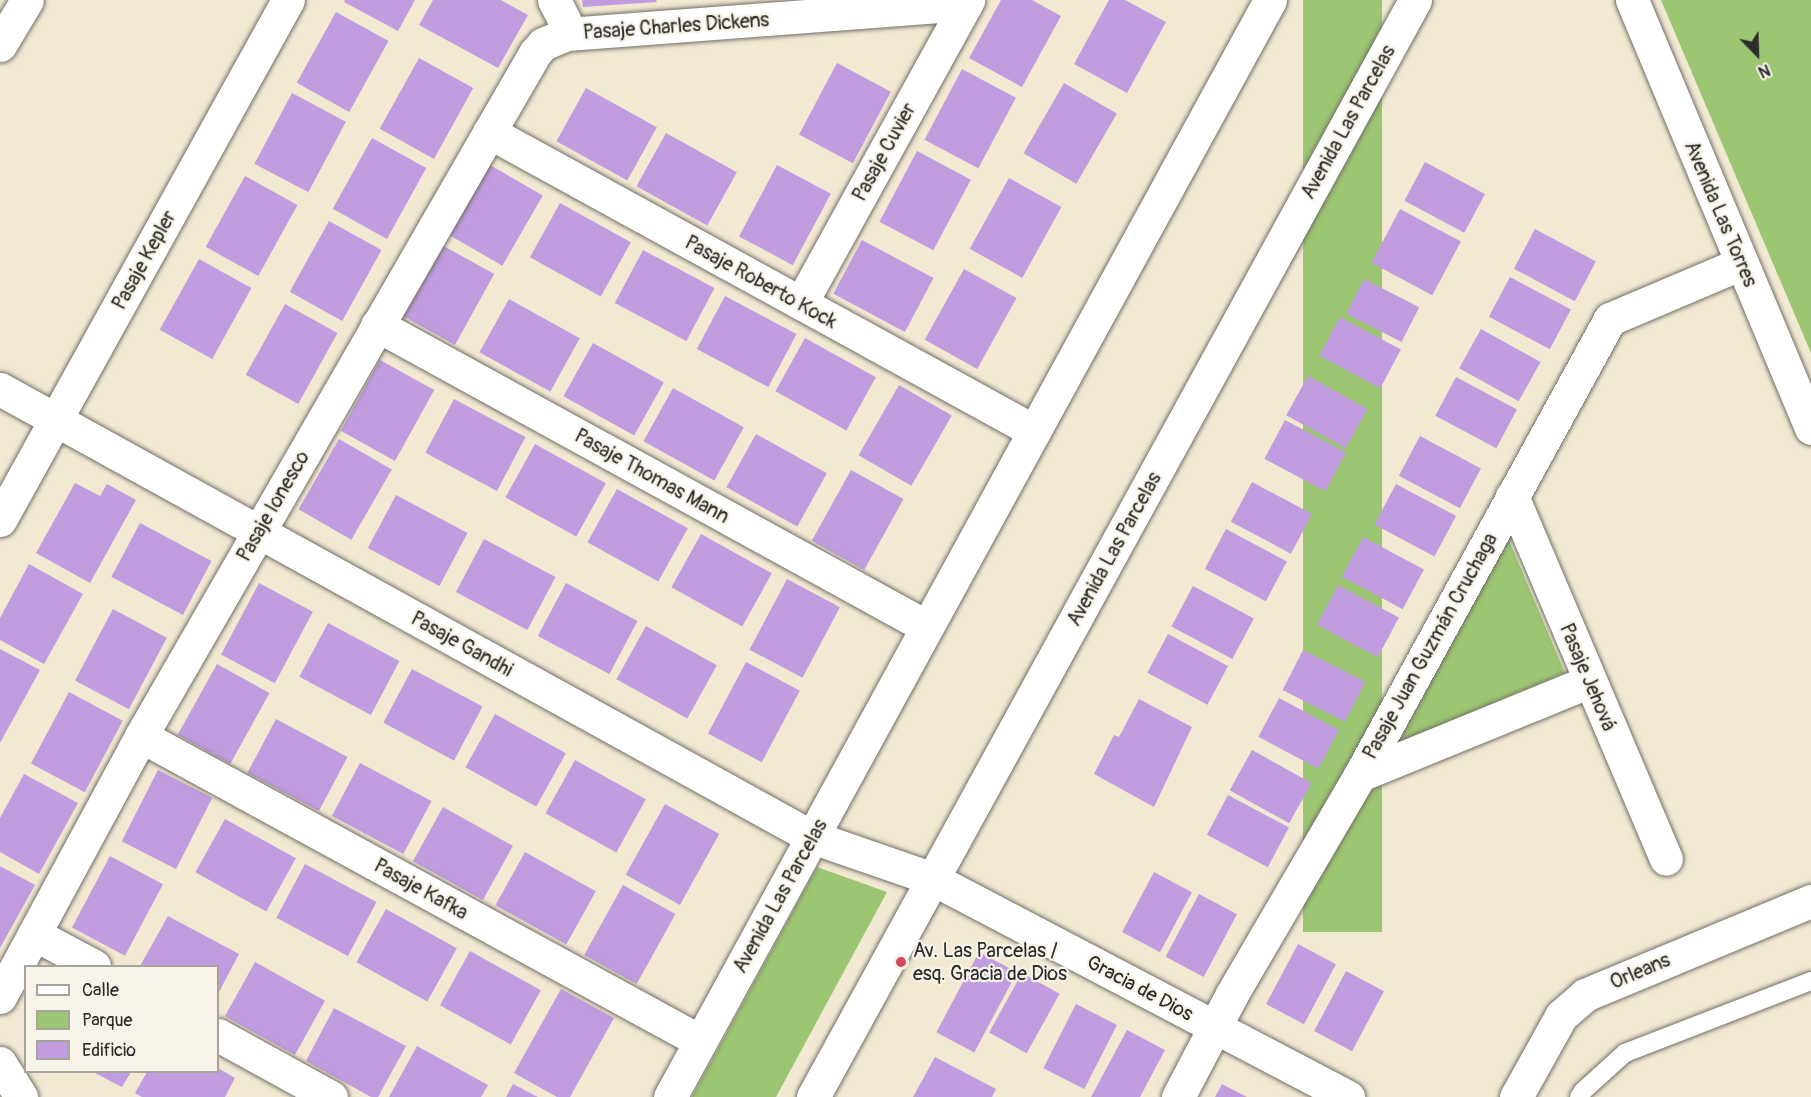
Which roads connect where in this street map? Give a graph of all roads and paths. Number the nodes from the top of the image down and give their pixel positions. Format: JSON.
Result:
{"nodes":[{"id":1,"x":27,"y":0,"type":"edge"},
{"id":2,"x":288,"y":0,"type":"edge"},
{"id":3,"x":554,"y":0,"type":"edge"},
{"id":4,"x":1270,"y":0,"type":"edge"},
{"id":5,"x":1415,"y":0,"type":"edge"},
{"id":6,"x":1632,"y":0,"type":"edge"},
{"id":7,"x":967,"y":2,"type":"edge"},
{"id":8,"x":567,"y":34,"type":"junction"},
{"id":9,"x":0,"y":45,"type":"edge"},
{"id":10,"x":489,"y":132,"type":"junction"},
{"id":11,"x":1742,"y":263,"type":"junction"},
{"id":12,"x":801,"y":303,"type":"junction"},
{"id":13,"x":377,"y":325,"type":"junction"},
{"id":14,"x":0,"y":389,"type":"edge"},
{"id":15,"x":56,"y":419,"type":"junction"},
{"id":16,"x":1811,"y":428,"type":"edge"},
{"id":17,"x":1034,"y":431,"type":"junction"},
{"id":18,"x":1512,"y":496,"type":"junction"},
{"id":19,"x":0,"y":520,"type":"edge"},
{"id":20,"x":258,"y":531,"type":"junction"},
{"id":21,"x":927,"y":627,"type":"junction"},
{"id":22,"x":1590,"y":681,"type":"junction"},
{"id":23,"x":141,"y":736,"type":"junction"},
{"id":24,"x":1360,"y":775,"type":"junction"},
{"id":25,"x":812,"y":837,"type":"junction"},
{"id":26,"x":1666,"y":859,"type":"dead end"},
{"id":27,"x":933,"y":879,"type":"junction"},
{"id":28,"x":1811,"y":901,"type":"edge"},
{"id":29,"x":34,"y":934,"type":"junction"},
{"id":30,"x":92,"y":965,"type":"edge"},
{"id":31,"x":1811,"y":981,"type":"edge"},
{"id":32,"x":0,"y":997,"type":"edge"},
{"id":33,"x":1215,"y":1028,"type":"junction"},
{"id":34,"x":219,"y":1036,"type":"edge"},
{"id":35,"x":700,"y":1041,"type":"junction"},
{"id":36,"x":0,"y":1063,"type":"edge"},
{"id":37,"x":21,"y":1097,"type":"edge"},
{"id":38,"x":331,"y":1097,"type":"edge"},
{"id":39,"x":670,"y":1097,"type":"edge"},
{"id":40,"x":813,"y":1097,"type":"edge"},
{"id":41,"x":1178,"y":1097,"type":"edge"},
{"id":42,"x":1348,"y":1097,"type":"edge"},
{"id":43,"x":1516,"y":1097,"type":"edge"},
{"id":44,"x":1579,"y":1097,"type":"edge"}],
"edges":[{"from":1,"to":9,"type":"street"},
{"from":2,"to":15,"type":"street","name":"Pasaje Kepler"},
{"from":3,"to":8,"type":"street","name":"Pasaje Charles Dickens"},
{"from":4,"to":17,"type":"street","name":"Avenida Las Parcelas"},
{"from":5,"to":27,"type":"street","name":"Avenida Las Parcelas"},
{"from":6,"to":11,"type":"street","name":"Avenida Las Torres"},
{"from":7,"to":8,"type":"street","name":"Pasaje Charles Dickens"},
{"from":7,"to":12,"type":"street","name":"Pasaje Cuvier"},
{"from":8,"to":10,"type":"street","name":"Pasaje Ionesco"},
{"from":10,"to":12,"type":"street","name":"Pasaje Roberto Kock"},
{"from":10,"to":13,"type":"street","name":"Pasaje Ionesco"},
{"from":11,"to":16,"type":"street","name":"Avenida Las Torres"},
{"from":11,"to":18,"type":"street","name":"Pasaje Juan Guzmán Cruchaga"},
{"from":12,"to":17,"type":"street","name":"Pasaje Roberto Kock"},
{"from":13,"to":20,"type":"street","name":"Pasaje Ionesco"},
{"from":13,"to":21,"type":"street","name":"Pasaje Thomas Mann"},
{"from":14,"to":15,"type":"street","name":"Pasaje Gandhi"},
{"from":15,"to":19,"type":"street","name":"Pasaje Kepler"},
{"from":15,"to":20,"type":"street","name":"Pasaje Gandhi"},
{"from":17,"to":21,"type":"street","name":"Avenida Las Parcelas"},
{"from":18,"to":22,"type":"street","name":"Pasaje Jehová"},
{"from":18,"to":24,"type":"street","name":"Pasaje Juan Guzmán Cruchaga"},
{"from":20,"to":23,"type":"street","name":"Pasaje Ionesco"},
{"from":20,"to":25,"type":"street","name":"Pasaje Gandhi"},
{"from":21,"to":25,"type":"street","name":"Avenida Las Parcelas"},
{"from":22,"to":24,"type":"street"},
{"from":22,"to":26,"type":"street","name":"Pasaje Jehová"},
{"from":23,"to":29,"type":"street","name":"Pasaje Ionesco"},
{"from":23,"to":35,"type":"street","name":"Pasaje Kafka"},
{"from":24,"to":33,"type":"street","name":"Pasaje Juan Guzmán Cruchaga"},
{"from":25,"to":27,"type":"street","name":"Pasaje Gandhi"},
{"from":25,"to":35,"type":"street","name":"Avenida Las Parcelas"},
{"from":27,"to":33,"type":"street","name":"Gracia de Dios"},
{"from":27,"to":40,"type":"street","name":"Avenida Las Parcelas"},
{"from":28,"to":43,"type":"street","name":"Orleans"},
{"from":29,"to":30,"type":"street"},
{"from":29,"to":32,"type":"street","name":"Pasaje Ionesco"},
{"from":31,"to":44,"type":"lane"},
{"from":33,"to":41,"type":"street","name":"Pasaje Juan Guzmán Cruchaga"},
{"from":33,"to":42,"type":"street","name":"Gracia de Dios"},
{"from":34,"to":38,"type":"street"},
{"from":35,"to":39,"type":"street","name":"Avenida Las Parcelas"},
{"from":36,"to":37,"type":"street"}]}
